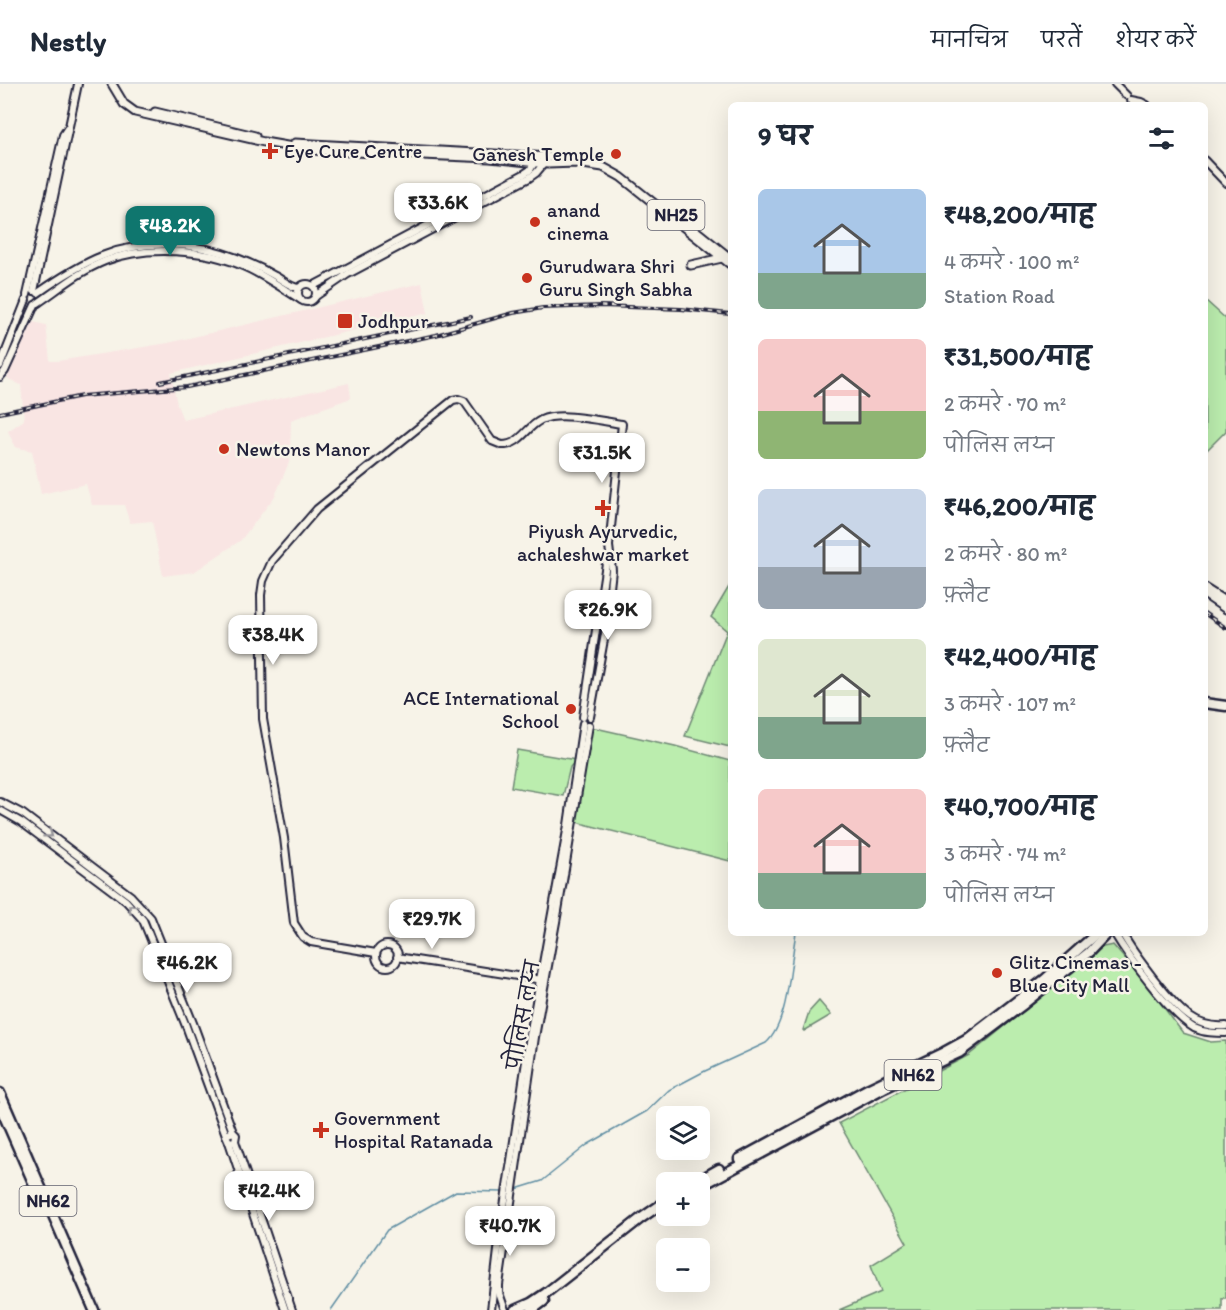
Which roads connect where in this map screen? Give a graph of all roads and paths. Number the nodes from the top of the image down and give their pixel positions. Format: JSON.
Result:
{"nodes":[{"id":1,"x":78,"y":84,"type":"edge"},
{"id":2,"x":112,"y":84,"type":"edge"},
{"id":3,"x":117,"y":84,"type":"edge"},
{"id":4,"x":1115,"y":84,"type":"edge"},
{"id":5,"x":1133,"y":101,"type":"edge"},
{"id":6,"x":136,"y":110,"type":"junction"},
{"id":7,"x":68,"y":129,"type":"junction"},
{"id":8,"x":537,"y":159,"type":"junction"},
{"id":9,"x":546,"y":160,"type":"junction"},
{"id":10,"x":1208,"y":164,"type":"edge"},
{"id":11,"x":1226,"y":183,"type":"edge"},
{"id":12,"x":726,"y":258,"type":"edge"},
{"id":13,"x":691,"y":265,"type":"dead end"},
{"id":14,"x":313,"y":286,"type":"junction"},
{"id":15,"x":299,"y":288,"type":"junction"},
{"id":16,"x":36,"y":292,"type":"junction"},
{"id":17,"x":316,"y":296,"type":"junction"},
{"id":18,"x":27,"y":298,"type":"junction"},
{"id":19,"x":301,"y":300,"type":"junction"},
{"id":20,"x":37,"y":304,"type":"junction"},
{"id":21,"x":0,"y":366,"type":"edge"},
{"id":22,"x":0,"y":377,"type":"edge"},
{"id":23,"x":1208,"y":591,"type":"edge"},
{"id":24,"x":1208,"y":597,"type":"edge"},
{"id":25,"x":1226,"y":602,"type":"edge"},
{"id":26,"x":1226,"y":609,"type":"edge"},
{"id":27,"x":1208,"y":698,"type":"edge"},
{"id":28,"x":1226,"y":700,"type":"edge"},
{"id":29,"x":1208,"y":704,"type":"edge"},
{"id":30,"x":1226,"y":706,"type":"edge"},
{"id":31,"x":0,"y":802,"type":"edge"},
{"id":32,"x":0,"y":810,"type":"edge"},
{"id":33,"x":1094,"y":936,"type":"edge"},
{"id":34,"x":1104,"y":936,"type":"edge"},
{"id":35,"x":1116,"y":936,"type":"edge"},
{"id":36,"x":1124,"y":936,"type":"edge"},
{"id":37,"x":376,"y":953,"type":"junction"},
{"id":38,"x":397,"y":957,"type":"junction"},
{"id":39,"x":543,"y":980,"type":"junction"},
{"id":40,"x":1226,"y":1026,"type":"edge"},
{"id":41,"x":1226,"y":1034,"type":"edge"},
{"id":42,"x":0,"y":1093,"type":"edge"},
{"id":43,"x":0,"y":1107,"type":"edge"},
{"id":44,"x":231,"y":1138,"type":"junction"},
{"id":45,"x":710,"y":1174,"type":"edge"},
{"id":46,"x":710,"y":1181,"type":"edge"},
{"id":47,"x":508,"y":1199,"type":"junction"},
{"id":48,"x":656,"y":1208,"type":"edge"},
{"id":49,"x":656,"y":1215,"type":"edge"},
{"id":50,"x":92,"y":1310,"type":"edge"},
{"id":51,"x":285,"y":1310,"type":"edge"},
{"id":52,"x":292,"y":1310,"type":"edge"},
{"id":53,"x":491,"y":1310,"type":"edge"},
{"id":54,"x":505,"y":1310,"type":"edge"},
{"id":55,"x":514,"y":1310,"type":"edge"},
{"id":56,"x":532,"y":1310,"type":"edge"}],
"edges":[{"from":1,"to":7,"type":"street"},
{"from":2,"to":6,"type":"main road"},
{"from":3,"to":6,"type":"main road"},
{"from":4,"to":5,"type":"street"},
{"from":6,"to":8,"type":"main road","number":"NH25"},
{"from":7,"to":16,"type":"street"},
{"from":7,"to":18,"type":"street"},
{"from":8,"to":9,"type":"main road","number":"NH25"},
{"from":8,"to":14,"type":"street"},
{"from":9,"to":12,"type":"main road","number":"NH25"},
{"from":9,"to":17,"type":"street"},
{"from":10,"to":11,"type":"street"},
{"from":12,"to":13,"type":"main road"},
{"from":14,"to":15,"type":"street"},
{"from":14,"to":17,"type":"street"},
{"from":15,"to":16,"type":"street"},
{"from":15,"to":19,"type":"street"},
{"from":16,"to":18,"type":"street"},
{"from":16,"to":20,"type":"street"},
{"from":17,"to":19,"type":"street"},
{"from":18,"to":20,"type":"street"},
{"from":18,"to":21,"type":"street"},
{"from":19,"to":20,"type":"street"},
{"from":20,"to":22,"type":"street"},
{"from":23,"to":25,"type":"main road"},
{"from":24,"to":26,"type":"main road"},
{"from":27,"to":28,"type":"highway"},
{"from":29,"to":30,"type":"highway"},
{"from":31,"to":44,"type":"street","one_way":true},
{"from":44,"to":32,"type":"street","one_way":true},
{"from":33,"to":45,"type":"highway","number":"NH62"},
{"from":34,"to":46,"type":"highway","number":"NH62"},
{"from":35,"to":41,"type":"street"},
{"from":36,"to":40,"type":"street"},
{"from":37,"to":38,"type":"street"},
{"from":37,"to":38,"type":"street"},
{"from":37,"to":39,"type":"street"},
{"from":38,"to":39,"type":"street"},
{"from":39,"to":47,"type":"street"},
{"from":42,"to":50,"type":"highway","number":"NH62"},
{"from":43,"to":50,"type":"highway","number":"NH62"},
{"from":44,"to":51,"type":"street"},
{"from":44,"to":52,"type":"street"},
{"from":47,"to":53,"type":"street"},
{"from":47,"to":54,"type":"street"},
{"from":48,"to":55,"type":"highway"},
{"from":49,"to":56,"type":"highway"}]}
